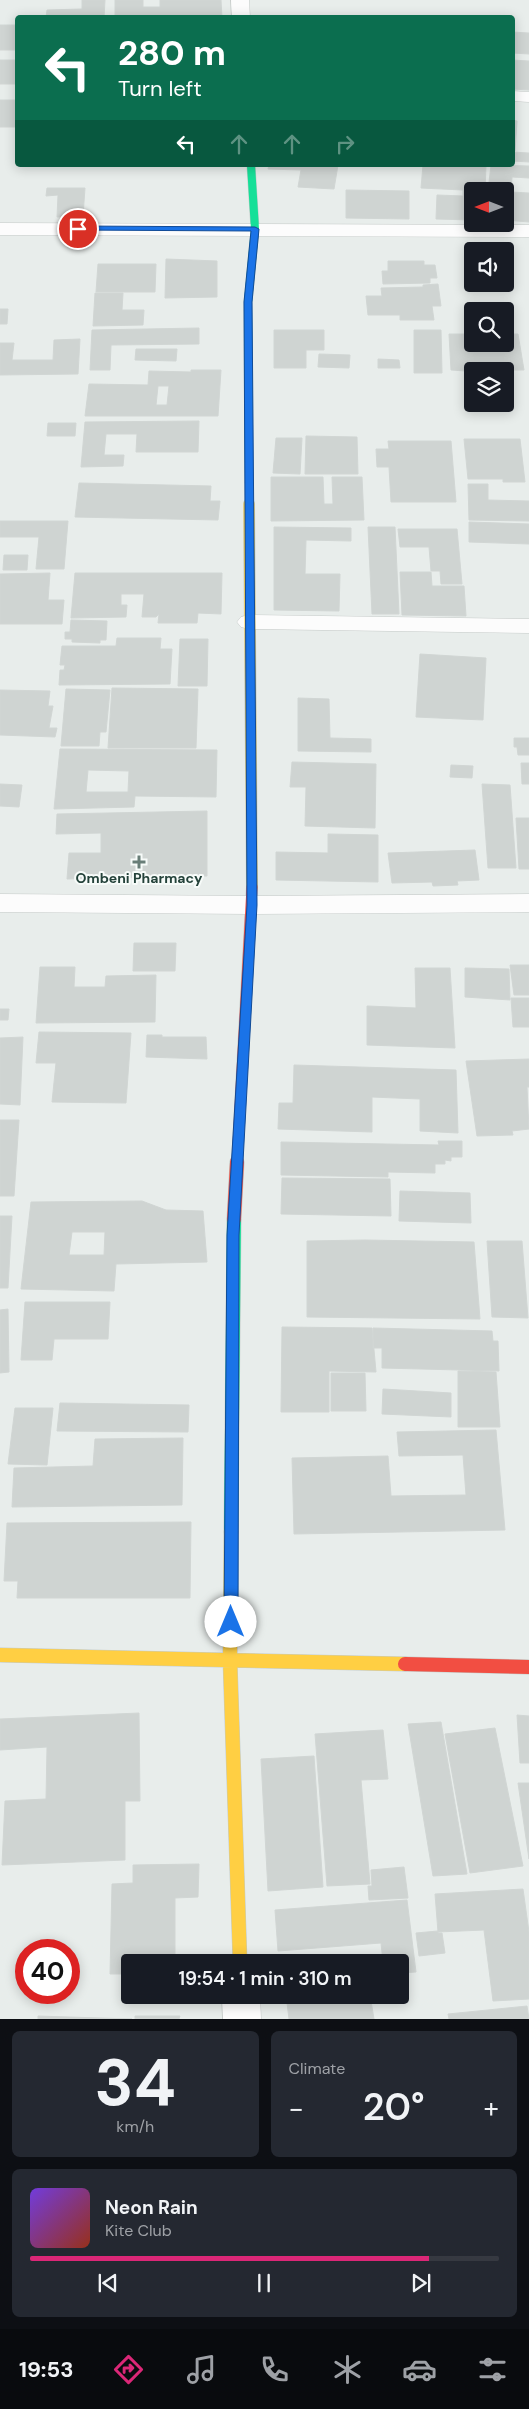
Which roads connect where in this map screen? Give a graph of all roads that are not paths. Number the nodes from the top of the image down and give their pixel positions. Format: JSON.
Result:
{"nodes":[{"id":1,"x":240,"y":0,"type":"edge"},
{"id":2,"x":241,"y":15,"type":"edge"},
{"id":3,"x":515,"y":96,"type":"edge"},
{"id":4,"x":529,"y":96,"type":"edge"},
{"id":5,"x":251,"y":167,"type":"edge"},
{"id":6,"x":0,"y":229,"type":"edge"},
{"id":7,"x":255,"y":229,"type":"junction"},
{"id":8,"x":529,"y":231,"type":"edge"},
{"id":9,"x":249,"y":622,"type":"junction"},
{"id":10,"x":529,"y":626,"type":"edge"},
{"id":11,"x":0,"y":903,"type":"edge"},
{"id":12,"x":529,"y":903,"type":"edge"},
{"id":13,"x":252,"y":905,"type":"junction"},
{"id":14,"x":0,"y":1655,"type":"edge"},
{"id":15,"x":230,"y":1660,"type":"junction"},
{"id":16,"x":529,"y":1667,"type":"edge"},
{"id":17,"x":240,"y":1954,"type":"edge"},
{"id":18,"x":241,"y":2004,"type":"edge"},
{"id":19,"x":242,"y":2019,"type":"edge"}],
"edges":[{"from":1,"to":2,"type":"street"},
{"from":3,"to":4,"type":"street"},
{"from":5,"to":7,"type":"street"},
{"from":6,"to":7,"type":"street"},
{"from":7,"to":8,"type":"street"},
{"from":7,"to":9,"type":"street"},
{"from":9,"to":10,"type":"street"},
{"from":9,"to":13,"type":"street"},
{"from":11,"to":13,"type":"street"},
{"from":12,"to":13,"type":"street"},
{"from":13,"to":15,"type":"street"},
{"from":14,"to":15,"type":"street"},
{"from":15,"to":16,"type":"street"},
{"from":15,"to":17,"type":"street"},
{"from":18,"to":19,"type":"street"}]}
